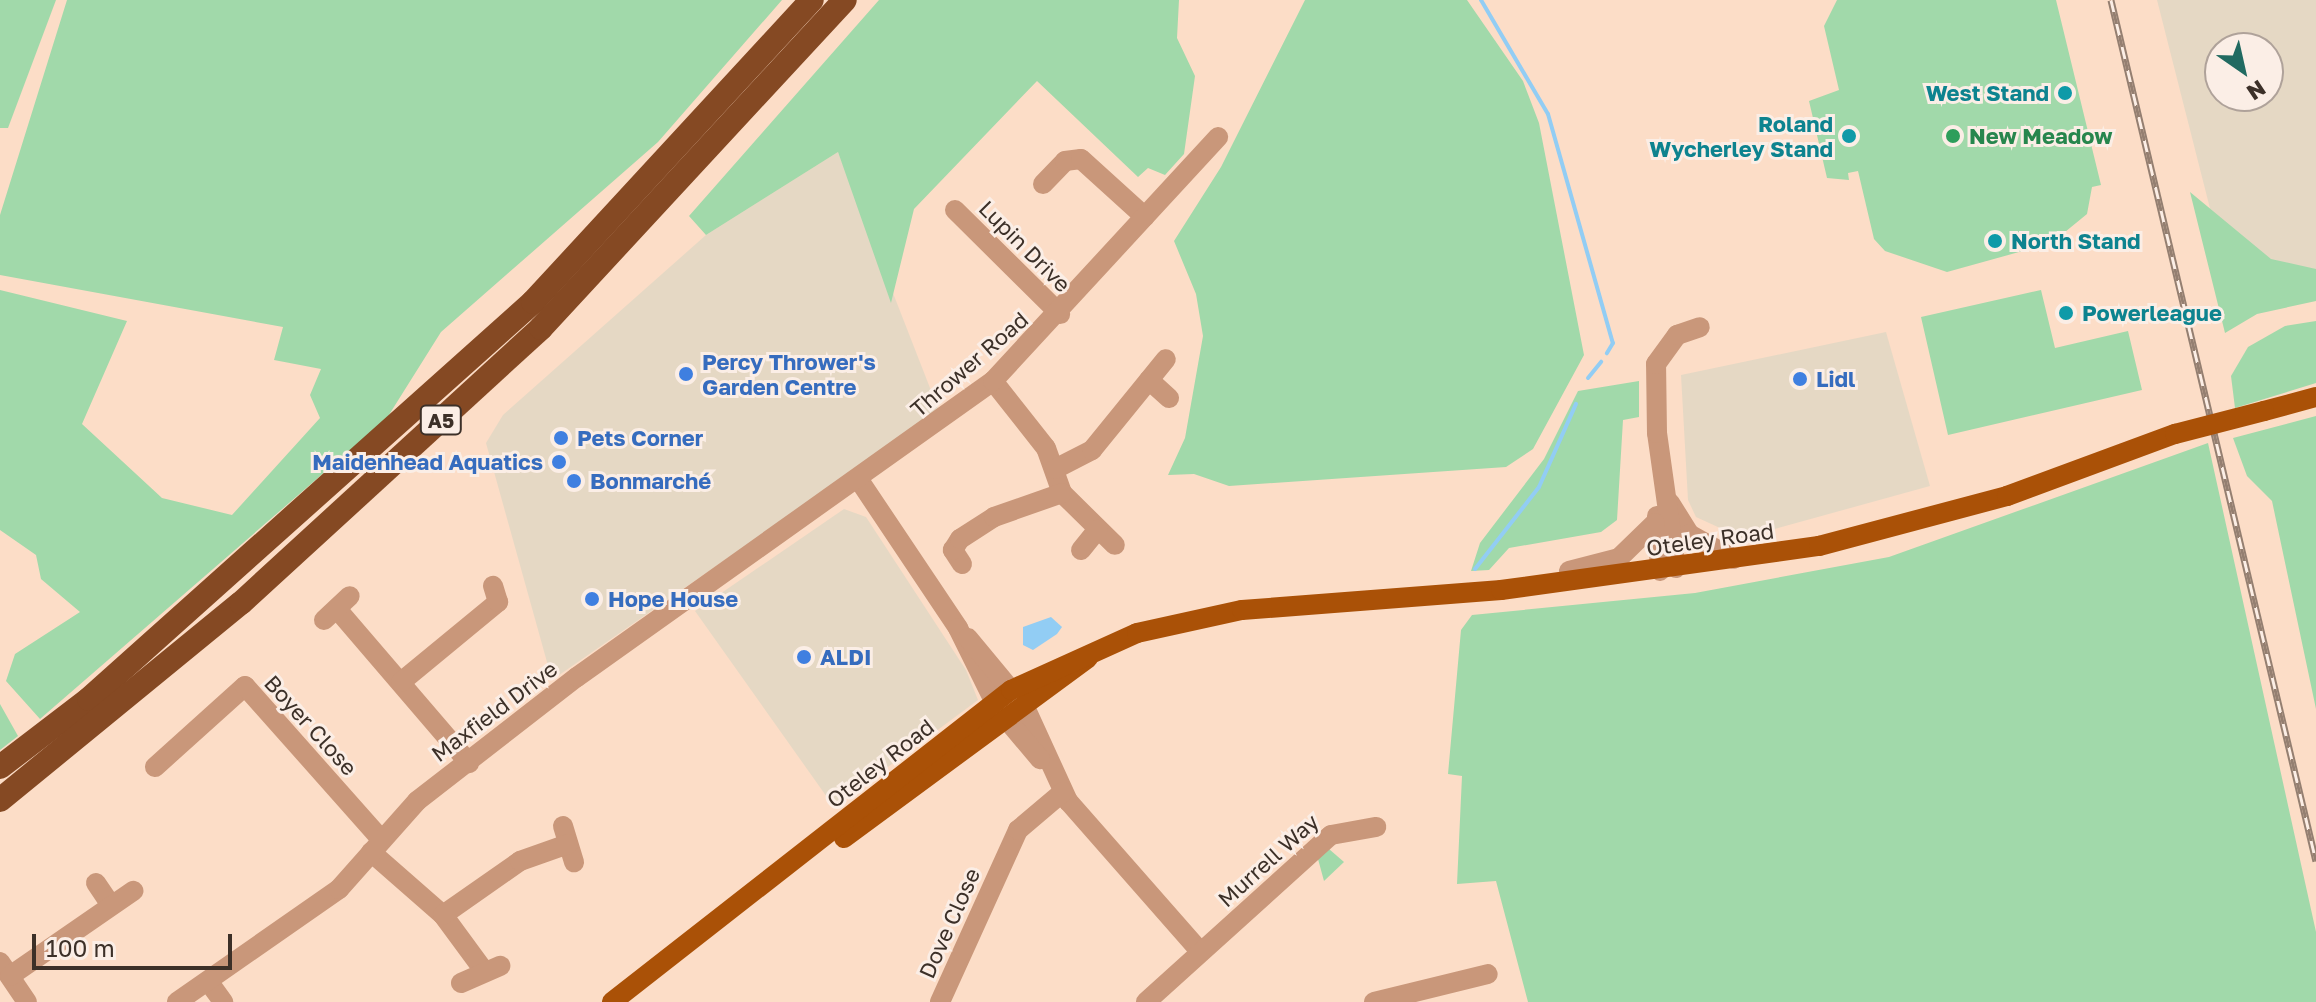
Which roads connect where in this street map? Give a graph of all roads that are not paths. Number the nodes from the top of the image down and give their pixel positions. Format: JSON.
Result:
{"nodes":[{"id":1,"x":812,"y":0,"type":"edge"},
{"id":2,"x":845,"y":0,"type":"edge"},
{"id":3,"x":1218,"y":137,"type":"dead end"},
{"id":4,"x":1043,"y":184,"type":"dead end"},
{"id":5,"x":955,"y":210,"type":"dead end"},
{"id":6,"x":1145,"y":217,"type":"junction"},
{"id":7,"x":1060,"y":314,"type":"junction"},
{"id":8,"x":1700,"y":327,"type":"dead end"},
{"id":9,"x":1166,"y":359,"type":"dead end"},
{"id":10,"x":1149,"y":380,"type":"junction"},
{"id":11,"x":993,"y":381,"type":"junction"},
{"id":12,"x":2316,"y":397,"type":"edge"},
{"id":13,"x":1169,"y":398,"type":"dead end"},
{"id":14,"x":1055,"y":469,"type":"junction"},
{"id":15,"x":859,"y":480,"type":"junction"},
{"id":16,"x":1062,"y":493,"type":"junction"},
{"id":17,"x":1664,"y":493,"type":"junction"},
{"id":18,"x":1655,"y":523,"type":"junction"},
{"id":19,"x":1097,"y":530,"type":"junction"},
{"id":20,"x":1115,"y":545,"type":"dead end"},
{"id":21,"x":1081,"y":550,"type":"dead end"},
{"id":22,"x":952,"y":554,"type":"dead end"},
{"id":23,"x":1734,"y":559,"type":"junction"},
{"id":24,"x":1668,"y":569,"type":"junction"},
{"id":25,"x":1501,"y":590,"type":"junction"},
{"id":26,"x":501,"y":596,"type":"dead end"},
{"id":27,"x":337,"y":608,"type":"dead end"},
{"id":28,"x":401,"y":682,"type":"junction"},
{"id":29,"x":1010,"y":699,"type":"junction"},
{"id":30,"x":1008,"y":721,"type":"junction"},
{"id":31,"x":469,"y":763,"type":"junction"},
{"id":32,"x":165,"y":766,"type":"dead end"},
{"id":33,"x":0,"y":767,"type":"edge"},
{"id":34,"x":1061,"y":788,"type":"junction"},
{"id":35,"x":0,"y":800,"type":"edge"},
{"id":36,"x":1363,"y":834,"type":"dead end"},
{"id":37,"x":569,"y":844,"type":"dead end"},
{"id":38,"x":376,"y":846,"type":"junction"},
{"id":39,"x":96,"y":883,"type":"dead end"},
{"id":40,"x":133,"y":891,"type":"dead end"},
{"id":41,"x":111,"y":905,"type":"junction"},
{"id":42,"x":443,"y":915,"type":"junction"},
{"id":43,"x":705,"y":933,"type":"junction"},
{"id":44,"x":1200,"y":951,"type":"junction"},
{"id":45,"x":5,"y":969,"type":"edge"},
{"id":46,"x":1488,"y":974,"type":"dead end"},
{"id":47,"x":1466,"y":980,"type":"junction"},
{"id":48,"x":208,"y":981,"type":"junction"},
{"id":49,"x":461,"y":983,"type":"dead end"},
{"id":50,"x":1471,"y":1001,"type":"edge"},
{"id":51,"x":27,"y":1002,"type":"edge"},
{"id":52,"x":177,"y":1002,"type":"edge"},
{"id":53,"x":223,"y":1002,"type":"edge"},
{"id":54,"x":612,"y":1002,"type":"edge"},
{"id":55,"x":940,"y":1002,"type":"edge"},
{"id":56,"x":1146,"y":1002,"type":"edge"},
{"id":57,"x":1374,"y":1002,"type":"edge"}],
"edges":[{"from":1,"to":33,"type":"highway","number":"A5"},
{"from":2,"to":35,"type":"highway","number":"A5"},
{"from":3,"to":6,"type":"street","name":"Thrower Road"},
{"from":4,"to":6,"type":"street"},
{"from":5,"to":7,"type":"street","name":"Lupin Drive"},
{"from":6,"to":7,"type":"street","name":"Thrower Road"},
{"from":7,"to":11,"type":"street","name":"Thrower Road"},
{"from":8,"to":17,"type":"street"},
{"from":9,"to":10,"type":"street"},
{"from":10,"to":13,"type":"street"},
{"from":10,"to":14,"type":"street"},
{"from":11,"to":14,"type":"street"},
{"from":11,"to":15,"type":"street","name":"Thrower Road"},
{"from":12,"to":23,"type":"main road","name":"Oteley Road","bridge":true},
{"from":14,"to":16,"type":"street"},
{"from":15,"to":29,"type":"street"},
{"from":15,"to":31,"type":"street","name":"Maxfield Drive"},
{"from":16,"to":19,"type":"street"},
{"from":16,"to":22,"type":"street"},
{"from":17,"to":18,"type":"street"},
{"from":17,"to":23,"type":"street"},
{"from":17,"to":24,"type":"street"},
{"from":18,"to":24,"type":"street"},
{"from":18,"to":25,"type":"street"},
{"from":19,"to":20,"type":"street"},
{"from":19,"to":21,"type":"street"},
{"from":23,"to":24,"type":"main road","name":"Oteley Road"},
{"from":24,"to":25,"type":"main road","name":"Oteley Road"},
{"from":25,"to":29,"type":"main road","name":"Oteley Road"},
{"from":26,"to":28,"type":"street"},
{"from":27,"to":28,"type":"street"},
{"from":28,"to":31,"type":"street"},
{"from":29,"to":30,"type":"main road"},
{"from":29,"to":34,"type":"street"},
{"from":29,"to":43,"type":"main road","name":"Oteley Road"},
{"from":30,"to":34,"type":"street"},
{"from":30,"to":43,"type":"main road","name":"Oteley Road"},
{"from":31,"to":38,"type":"street","name":"Maxfield Drive"},
{"from":32,"to":38,"type":"street","name":"Boyer Close"},
{"from":34,"to":44,"type":"street"},
{"from":34,"to":55,"type":"street","name":"Dove Close"},
{"from":36,"to":44,"type":"street","name":"Murrell Way"},
{"from":37,"to":42,"type":"street"},
{"from":38,"to":42,"type":"street"},
{"from":38,"to":48,"type":"street","name":"Maxfield Drive"},
{"from":39,"to":41,"type":"street"},
{"from":40,"to":41,"type":"street"},
{"from":41,"to":45,"type":"street"},
{"from":42,"to":49,"type":"street"},
{"from":43,"to":54,"type":"main road","name":"Oteley Road"},
{"from":44,"to":56,"type":"street","name":"Murrell Way"},
{"from":45,"to":51,"type":"street"},
{"from":46,"to":47,"type":"street"},
{"from":47,"to":50,"type":"street"},
{"from":47,"to":57,"type":"street"},
{"from":48,"to":52,"type":"street","name":"Maxfield Drive"},
{"from":48,"to":53,"type":"street"}]}
